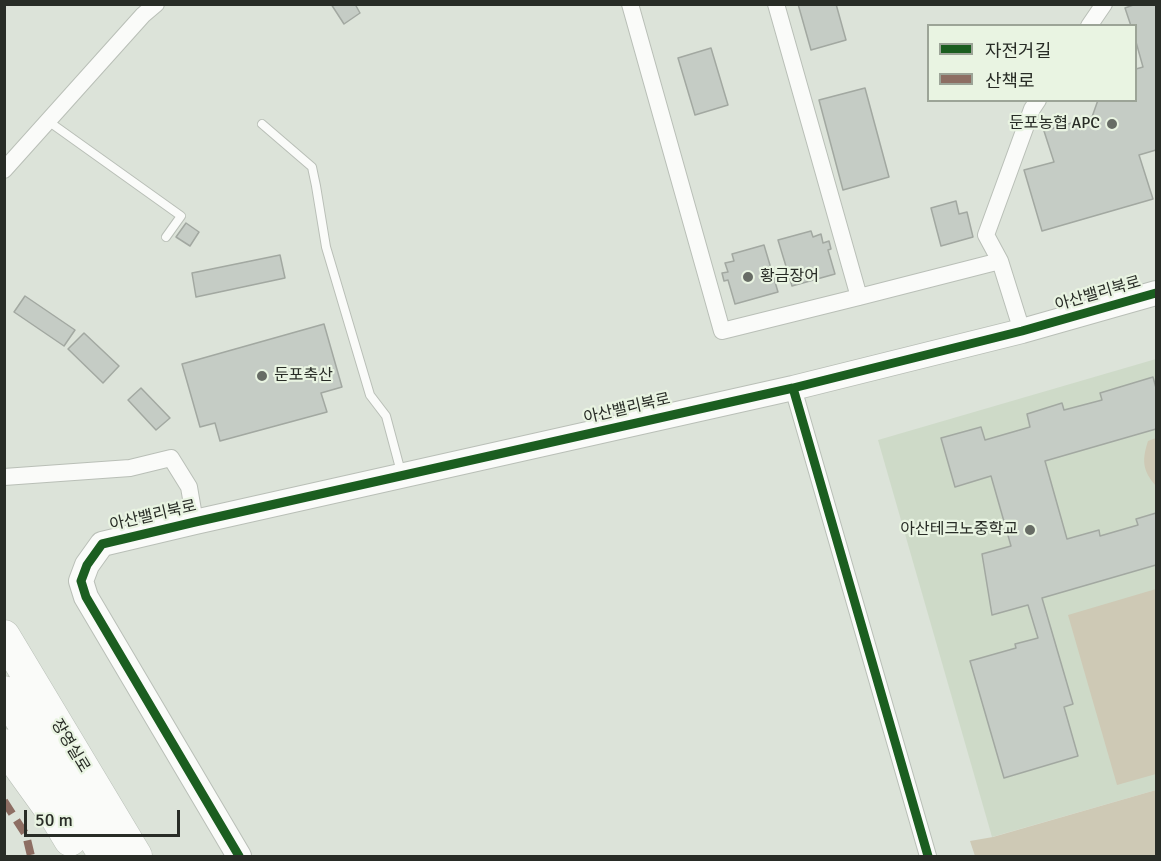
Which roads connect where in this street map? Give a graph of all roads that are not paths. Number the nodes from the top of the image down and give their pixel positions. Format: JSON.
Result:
{"nodes":[{"id":1,"x":156,"y":4,"type":"edge"},
{"id":2,"x":630,"y":4,"type":"edge"},
{"id":3,"x":776,"y":4,"type":"edge"},
{"id":4,"x":1104,"y":4,"type":"edge"},
{"id":5,"x":1090,"y":24,"type":"edge"},
{"id":6,"x":1037,"y":102,"type":"edge"},
{"id":7,"x":48,"y":122,"type":"junction"},
{"id":8,"x":262,"y":124,"type":"dead end"},
{"id":9,"x":4,"y":170,"type":"edge"},
{"id":10,"x":166,"y":237,"type":"dead end"},
{"id":11,"x":1000,"y":261,"type":"junction"},
{"id":12,"x":1156,"y":293,"type":"edge"},
{"id":13,"x":860,"y":297,"type":"junction"},
{"id":14,"x":1022,"y":331,"type":"junction"},
{"id":15,"x":793,"y":388,"type":"junction"},
{"id":16,"x":401,"y":475,"type":"junction"},
{"id":17,"x":4,"y":477,"type":"edge"},
{"id":18,"x":195,"y":522,"type":"junction"},
{"id":19,"x":4,"y":636,"type":"edge"},
{"id":20,"x":4,"y":692,"type":"edge"},
{"id":21,"x":4,"y":745,"type":"edge"},
{"id":22,"x":80,"y":856,"type":"edge"},
{"id":23,"x":105,"y":856,"type":"edge"},
{"id":24,"x":136,"y":856,"type":"edge"},
{"id":25,"x":239,"y":856,"type":"edge"},
{"id":26,"x":928,"y":856,"type":"edge"}],
"edges":[{"from":1,"to":7,"type":"street"},
{"from":2,"to":13,"type":"street"},
{"from":3,"to":13,"type":"street"},
{"from":4,"to":5,"type":"street"},
{"from":6,"to":11,"type":"street"},
{"from":7,"to":9,"type":"street"},
{"from":7,"to":10,"type":"lane"},
{"from":8,"to":16,"type":"lane"},
{"from":11,"to":13,"type":"street"},
{"from":11,"to":14,"type":"street"},
{"from":12,"to":14,"type":"street","name":"아산밸리북로"},
{"from":14,"to":15,"type":"street","name":"아산밸리북로"},
{"from":15,"to":16,"type":"street","name":"아산밸리북로"},
{"from":15,"to":26,"type":"street"},
{"from":16,"to":18,"type":"street","name":"아산밸리북로"},
{"from":17,"to":18,"type":"street"},
{"from":18,"to":25,"type":"street","name":"아산밸리북로"},
{"from":19,"to":24,"type":"highway","name":"장영실로"},
{"from":20,"to":23,"type":"highway","name":"장영실로"},
{"from":21,"to":22,"type":"highway"}]}
